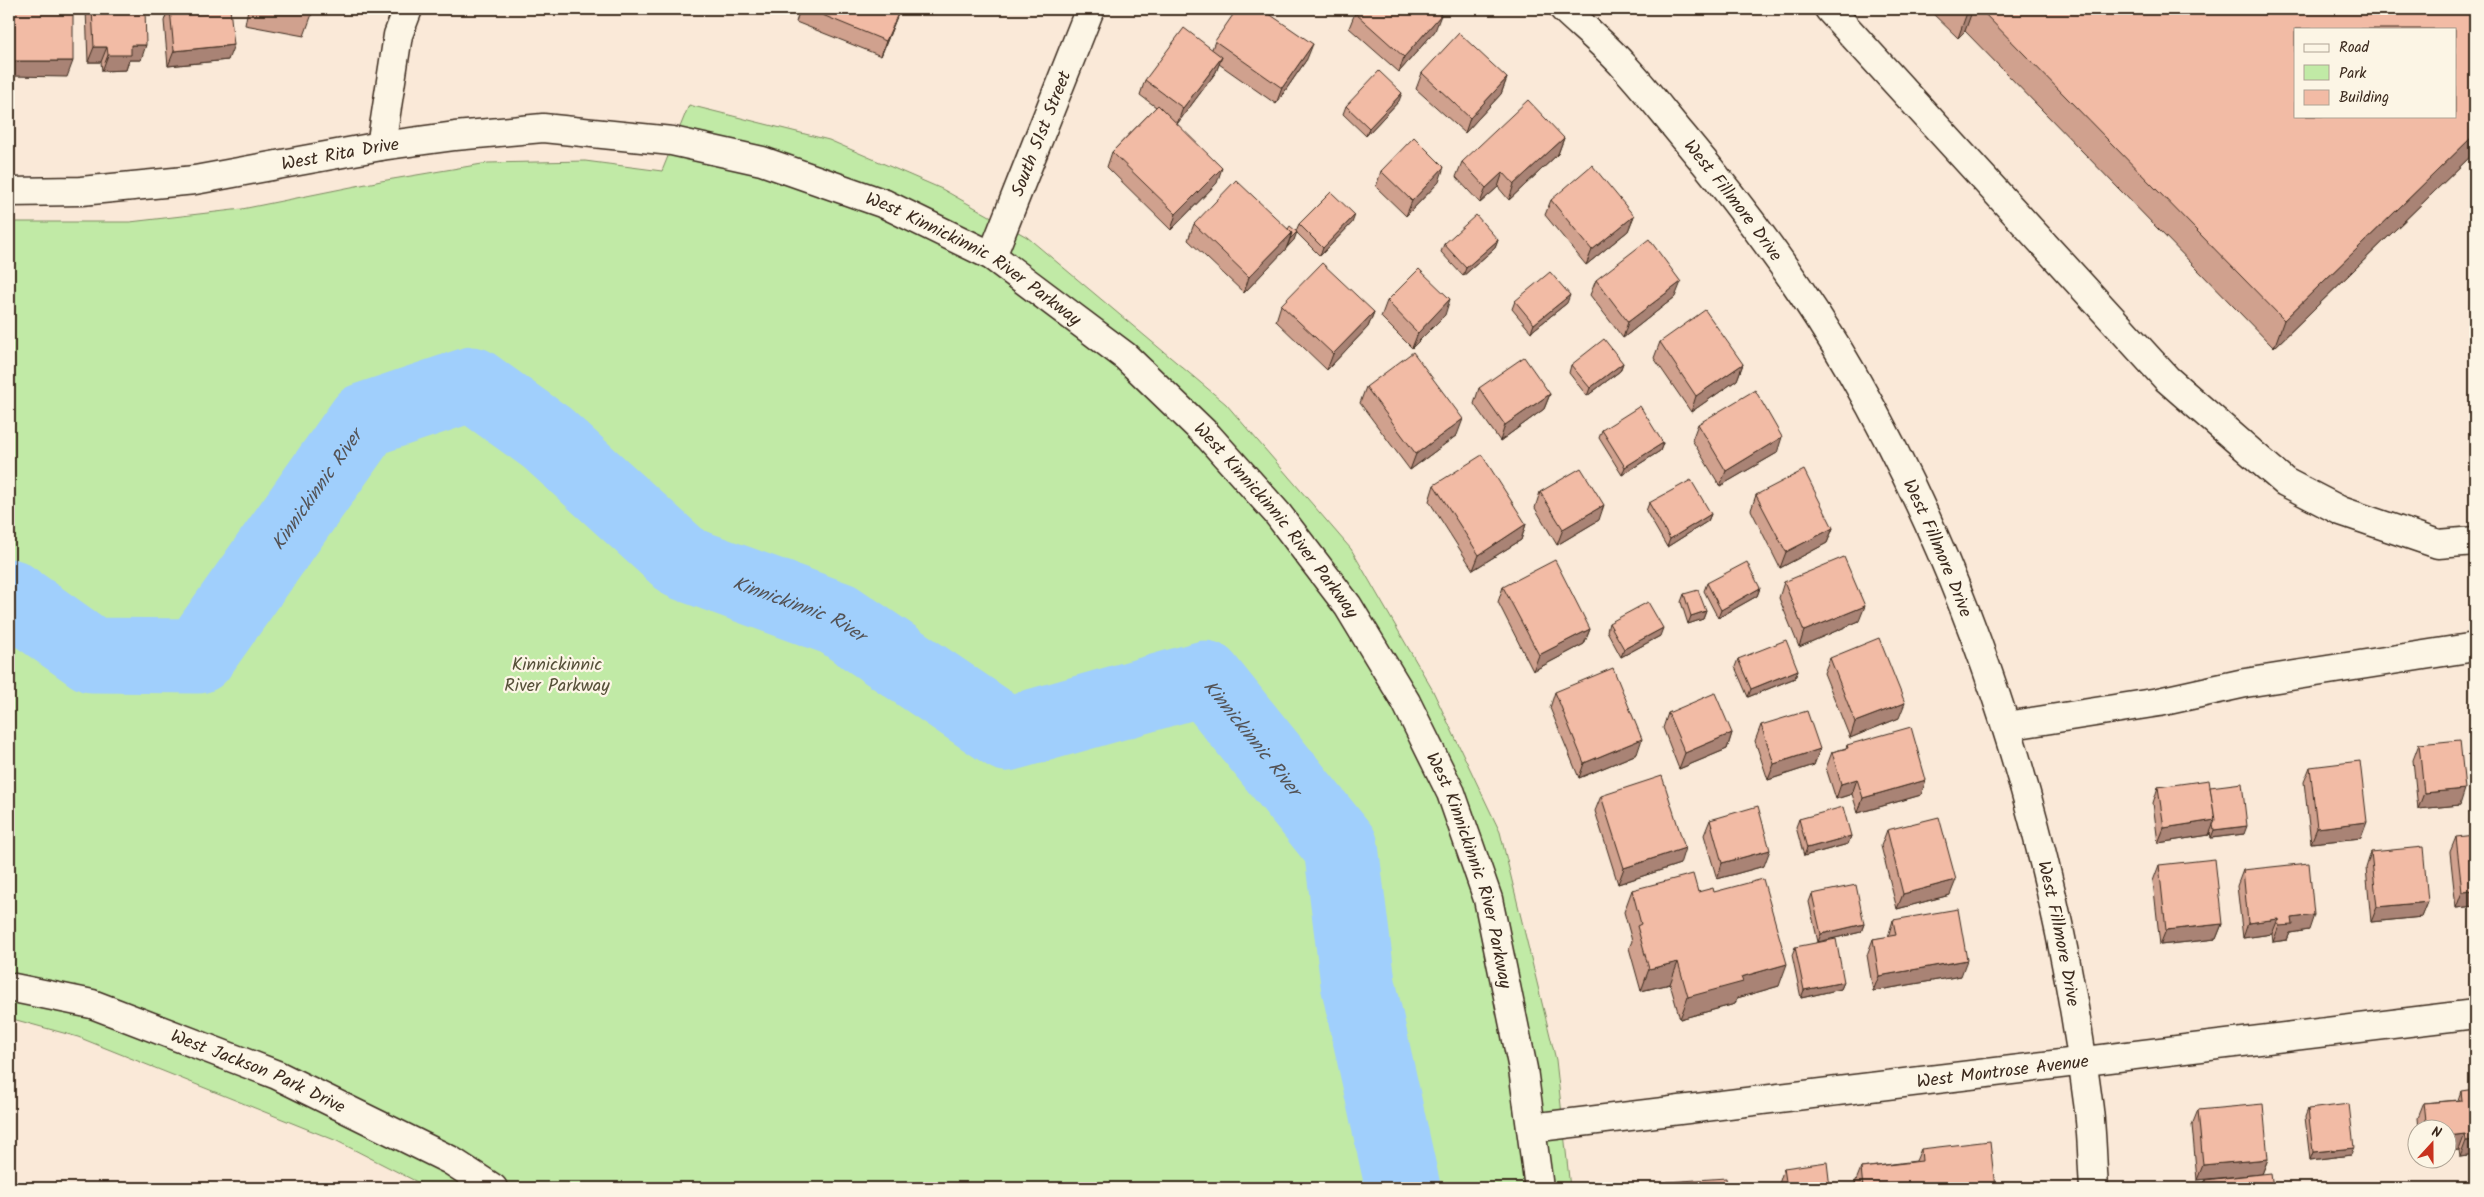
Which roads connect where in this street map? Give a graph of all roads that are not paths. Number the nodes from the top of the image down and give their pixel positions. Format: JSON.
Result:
{"nodes":[{"id":1,"x":408,"y":9,"type":"edge"},
{"id":2,"x":1090,"y":9,"type":"edge"},
{"id":3,"x":1564,"y":9,"type":"edge"},
{"id":4,"x":1829,"y":9,"type":"edge"},
{"id":5,"x":672,"y":142,"type":"joint"},
{"id":6,"x":381,"y":146,"type":"junction"},
{"id":7,"x":9,"y":192,"type":"edge"},
{"id":8,"x":992,"y":256,"type":"junction"},
{"id":9,"x":2475,"y":540,"type":"edge"},
{"id":10,"x":2475,"y":647,"type":"edge"},
{"id":11,"x":2006,"y":726,"type":"junction"},
{"id":12,"x":9,"y":986,"type":"edge"},
{"id":13,"x":2475,"y":1014,"type":"edge"},
{"id":14,"x":2083,"y":1062,"type":"junction"},
{"id":15,"x":1531,"y":1128,"type":"junction"},
{"id":16,"x":493,"y":1188,"type":"edge"},
{"id":17,"x":1539,"y":1188,"type":"edge"},
{"id":18,"x":2094,"y":1188,"type":"edge"}],
"edges":[{"from":1,"to":6,"type":"street"},
{"from":2,"to":8,"type":"street","name":"South 51st Street"},
{"from":3,"to":11,"type":"street","name":"West Fillmore Drive"},
{"from":4,"to":9,"type":"street"},
{"from":5,"to":6,"type":"street","name":"West Rita Drive"},
{"from":5,"to":8,"type":"street","name":"West Kinnickinnic River Parkway"},
{"from":6,"to":7,"type":"street","name":"West Rita Drive"},
{"from":8,"to":15,"type":"street","name":"West Kinnickinnic River Parkway"},
{"from":10,"to":11,"type":"street"},
{"from":11,"to":14,"type":"street","name":"West Fillmore Drive"},
{"from":12,"to":16,"type":"street","name":"West Jackson Park Drive"},
{"from":13,"to":14,"type":"street","name":"West Montrose Avenue"},
{"from":14,"to":15,"type":"street","name":"West Montrose Avenue"},
{"from":14,"to":18,"type":"street","name":"West Fillmore Drive"},
{"from":15,"to":17,"type":"street","name":"West Kinnickinnic River Parkway"}]}
